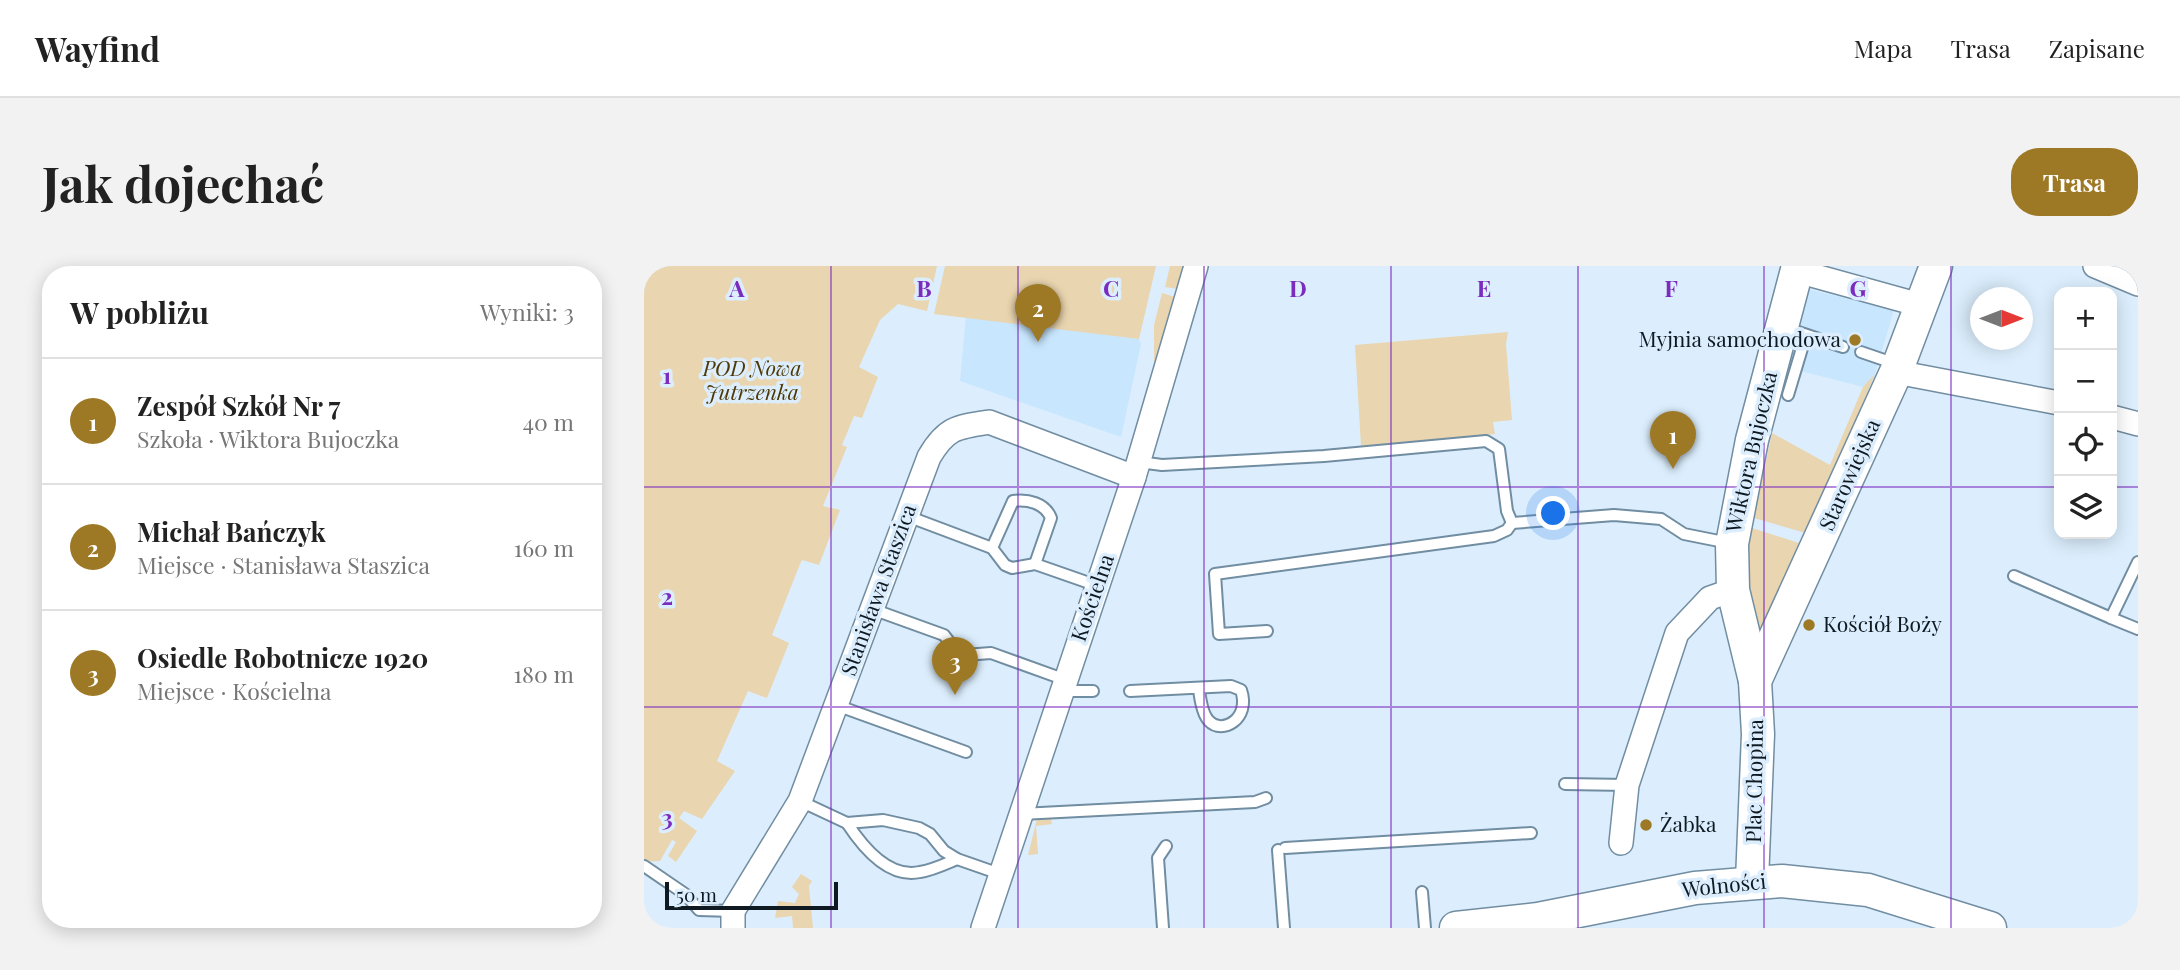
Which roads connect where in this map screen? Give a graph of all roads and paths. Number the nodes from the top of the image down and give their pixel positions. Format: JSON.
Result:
{"nodes":[{"id":1,"x":1196,"y":266,"type":"edge"},
{"id":2,"x":1936,"y":266,"type":"edge"},
{"id":3,"x":2095,"y":266,"type":"edge"},
{"id":4,"x":1797,"y":268,"type":"edge"},
{"id":5,"x":2138,"y":284,"type":"edge"},
{"id":6,"x":1920,"y":305,"type":"junction"},
{"id":7,"x":1794,"y":331,"type":"junction"},
{"id":8,"x":1843,"y":347,"type":"dead end"},
{"id":9,"x":1861,"y":352,"type":"dead end"},
{"id":10,"x":1897,"y":368,"type":"junction"},
{"id":11,"x":1788,"y":395,"type":"dead end"},
{"id":12,"x":2054,"y":402,"type":"edge"},
{"id":13,"x":2117,"y":418,"type":"edge"},
{"id":14,"x":2138,"y":424,"type":"edge"},
{"id":15,"x":1137,"y":469,"type":"junction"},
{"id":16,"x":907,"y":516,"type":"junction"},
{"id":17,"x":1512,"y":523,"type":"junction"},
{"id":18,"x":1732,"y":544,"type":"junction"},
{"id":19,"x":992,"y":548,"type":"junction"},
{"id":20,"x":2138,"y":562,"type":"edge"},
{"id":21,"x":1035,"y":564,"type":"junction"},
{"id":22,"x":2014,"y":576,"type":"dead end"},
{"id":23,"x":1098,"y":586,"type":"junction"},
{"id":24,"x":1732,"y":590,"type":"junction"},
{"id":25,"x":872,"y":609,"type":"junction"},
{"id":26,"x":2111,"y":618,"type":"junction"},
{"id":27,"x":2138,"y":629,"type":"edge"},
{"id":28,"x":1267,"y":631,"type":"dead end"},
{"id":29,"x":1755,"y":681,"type":"junction"},
{"id":30,"x":1064,"y":686,"type":"junction"},
{"id":31,"x":1199,"y":688,"type":"junction"},
{"id":32,"x":1093,"y":691,"type":"dead end"},
{"id":33,"x":1130,"y":691,"type":"dead end"},
{"id":34,"x":836,"y":705,"type":"junction"},
{"id":35,"x":965,"y":752,"type":"dead end"},
{"id":36,"x":1564,"y":784,"type":"dead end"},
{"id":37,"x":1627,"y":785,"type":"junction"},
{"id":38,"x":1266,"y":798,"type":"dead end"},
{"id":39,"x":800,"y":801,"type":"junction"},
{"id":40,"x":1021,"y":814,"type":"junction"},
{"id":41,"x":847,"y":823,"type":"junction"},
{"id":42,"x":1531,"y":833,"type":"dead end"},
{"id":43,"x":1418,"y":840,"type":"junction"},
{"id":44,"x":1621,"y":843,"type":"dead end"},
{"id":45,"x":1166,"y":846,"type":"dead end"},
{"id":46,"x":1419,"y":854,"type":"dead end"},
{"id":47,"x":957,"y":859,"type":"junction"},
{"id":48,"x":644,"y":866,"type":"edge"},
{"id":49,"x":1000,"y":874,"type":"junction"},
{"id":50,"x":1752,"y":881,"type":"junction"},
{"id":51,"x":1422,"y":892,"type":"dead end"},
{"id":52,"x":1920,"y":917,"type":"edge"},
{"id":53,"x":733,"y":920,"type":"edge"},
{"id":54,"x":983,"y":928,"type":"edge"},
{"id":55,"x":1163,"y":928,"type":"edge"},
{"id":56,"x":1284,"y":928,"type":"edge"},
{"id":57,"x":1425,"y":928,"type":"edge"},
{"id":58,"x":1456,"y":928,"type":"edge"},
{"id":59,"x":1990,"y":928,"type":"edge"}],
"edges":[{"from":1,"to":15,"type":"street","name":"Kościelna"},
{"from":2,"to":6,"type":"street","name":"Starowiejska"},
{"from":3,"to":5,"type":"street"},
{"from":4,"to":6,"type":"street"},
{"from":4,"to":7,"type":"street","name":"Wiktora Bujoczka"},
{"from":6,"to":10,"type":"street","name":"Starowiejska"},
{"from":7,"to":8,"type":"lane"},
{"from":7,"to":11,"type":"lane"},
{"from":7,"to":18,"type":"street","name":"Wiktora Bujoczka"},
{"from":9,"to":10,"type":"lane"},
{"from":10,"to":12,"type":"street"},
{"from":10,"to":29,"type":"street","name":"Starowiejska"},
{"from":13,"to":14,"type":"street"},
{"from":15,"to":16,"type":"street","name":"Stanisława Staszica"},
{"from":15,"to":17,"type":"lane"},
{"from":15,"to":23,"type":"street","name":"Kościelna"},
{"from":16,"to":19,"type":"lane"},
{"from":16,"to":25,"type":"street","name":"Stanisława Staszica"},
{"from":17,"to":18,"type":"lane"},
{"from":17,"to":28,"type":"lane"},
{"from":18,"to":24,"type":"street","name":"Wiktora Bujoczka"},
{"from":19,"to":21,"type":"lane"},
{"from":19,"to":21,"type":"lane"},
{"from":20,"to":26,"type":"lane"},
{"from":21,"to":23,"type":"lane"},
{"from":22,"to":26,"type":"lane"},
{"from":23,"to":30,"type":"street","name":"Kościelna"},
{"from":24,"to":29,"type":"street","name":"Wiktora Bujoczka"},
{"from":24,"to":37,"type":"street"},
{"from":25,"to":30,"type":"lane"},
{"from":25,"to":34,"type":"street","name":"Stanisława Staszica"},
{"from":26,"to":27,"type":"lane"},
{"from":29,"to":50,"type":"street","name":"Plac Chopina"},
{"from":30,"to":32,"type":"lane"},
{"from":30,"to":40,"type":"street","name":"Kościelna"},
{"from":31,"to":31,"type":"lane"},
{"from":31,"to":33,"type":"lane"},
{"from":34,"to":35,"type":"lane"},
{"from":34,"to":39,"type":"street","name":"Stanisława Staszica"},
{"from":36,"to":37,"type":"lane"},
{"from":37,"to":44,"type":"street"},
{"from":38,"to":40,"type":"lane"},
{"from":39,"to":41,"type":"lane"},
{"from":39,"to":53,"type":"street","name":"Stanisława Staszica"},
{"from":40,"to":49,"type":"street","name":"Kościelna"},
{"from":41,"to":47,"type":"lane"},
{"from":41,"to":47,"type":"lane"},
{"from":42,"to":43,"type":"lane"},
{"from":43,"to":46,"type":"lane"},
{"from":43,"to":56,"type":"lane"},
{"from":45,"to":55,"type":"lane"},
{"from":47,"to":49,"type":"lane"},
{"from":48,"to":53,"type":"lane"},
{"from":49,"to":54,"type":"street","name":"Kościelna"},
{"from":50,"to":52,"type":"street","name":"Wolności"},
{"from":50,"to":58,"type":"street","name":"Wolności"},
{"from":51,"to":57,"type":"lane"},
{"from":52,"to":59,"type":"street","name":"Wolności"}]}
